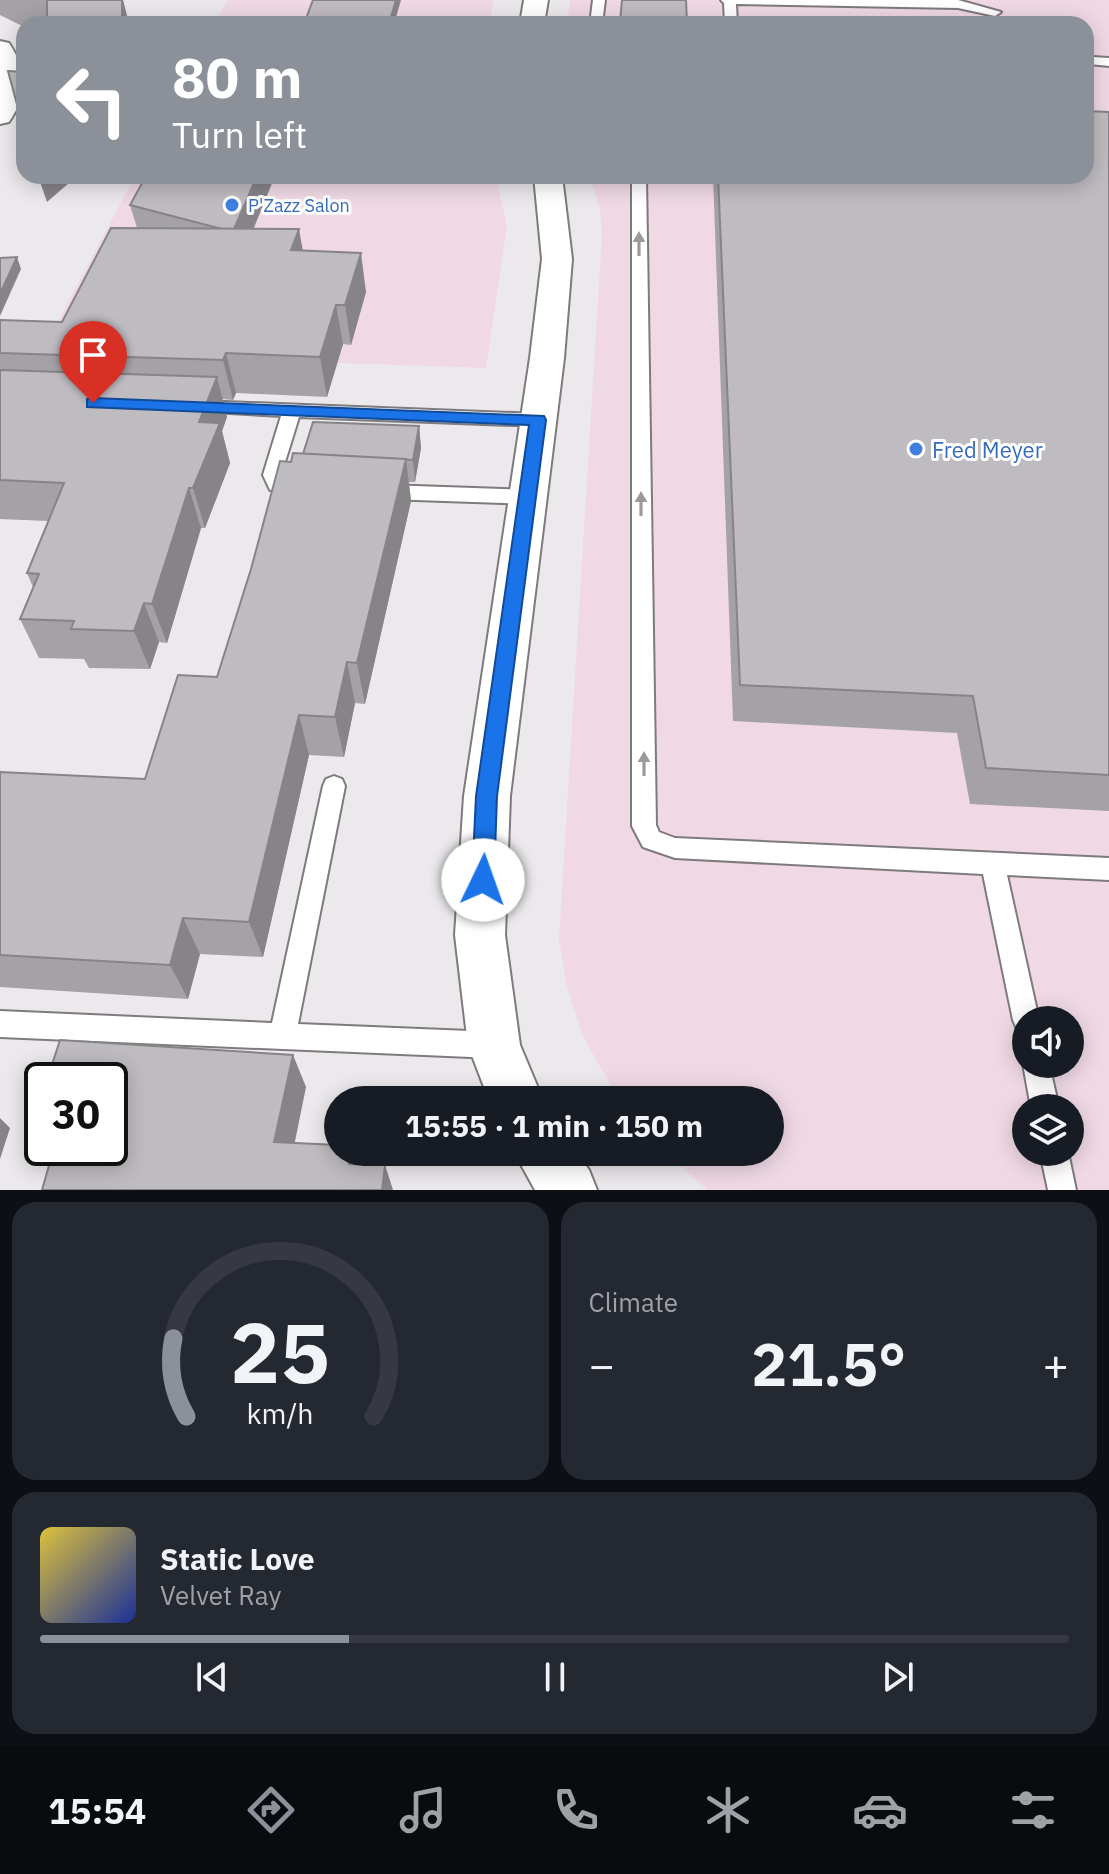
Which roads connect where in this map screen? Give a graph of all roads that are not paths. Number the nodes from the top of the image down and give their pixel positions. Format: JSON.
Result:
{"nodes":[{"id":1,"x":728,"y":1,"type":"edge"},
{"id":2,"x":995,"y":12,"type":"dead end"},
{"id":3,"x":0,"y":48,"type":"edge"},
{"id":4,"x":0,"y":116,"type":"edge"},
{"id":5,"x":549,"y":184,"type":"edge"},
{"id":6,"x":639,"y":184,"type":"edge"},
{"id":7,"x":185,"y":406,"type":"edge"},
{"id":8,"x":292,"y":410,"type":"junction"},
{"id":9,"x":538,"y":420,"type":"junction"},
{"id":10,"x":314,"y":489,"type":"edge"},
{"id":11,"x":359,"y":490,"type":"edge"},
{"id":12,"x":528,"y":497,"type":"junction"},
{"id":13,"x":334,"y":786,"type":"dead end"},
{"id":14,"x":993,"y":864,"type":"junction"},
{"id":15,"x":1109,"y":869,"type":"edge"},
{"id":16,"x":1023,"y":1006,"type":"edge"},
{"id":17,"x":0,"y":1024,"type":"edge"},
{"id":18,"x":282,"y":1036,"type":"junction"},
{"id":19,"x":494,"y":1045,"type":"junction"},
{"id":20,"x":510,"y":1086,"type":"edge"},
{"id":21,"x":552,"y":1166,"type":"edge"},
{"id":22,"x":1057,"y":1166,"type":"edge"},
{"id":23,"x":569,"y":1190,"type":"edge"},
{"id":24,"x":1062,"y":1190,"type":"edge"}],
"edges":[{"from":1,"to":2,"type":"lane"},
{"from":3,"to":4,"type":"street"},
{"from":5,"to":9,"type":"street"},
{"from":14,"to":6,"type":"lane","one_way":true},
{"from":7,"to":8,"type":"lane"},
{"from":8,"to":9,"type":"lane"},
{"from":8,"to":10,"type":"lane"},
{"from":9,"to":12,"type":"street"},
{"from":11,"to":12,"type":"lane"},
{"from":12,"to":19,"type":"street"},
{"from":13,"to":18,"type":"lane"},
{"from":14,"to":15,"type":"lane"},
{"from":14,"to":16,"type":"lane"},
{"from":17,"to":18,"type":"lane"},
{"from":18,"to":19,"type":"lane"},
{"from":19,"to":20,"type":"street"},
{"from":21,"to":23,"type":"street"},
{"from":22,"to":24,"type":"lane"}]}
